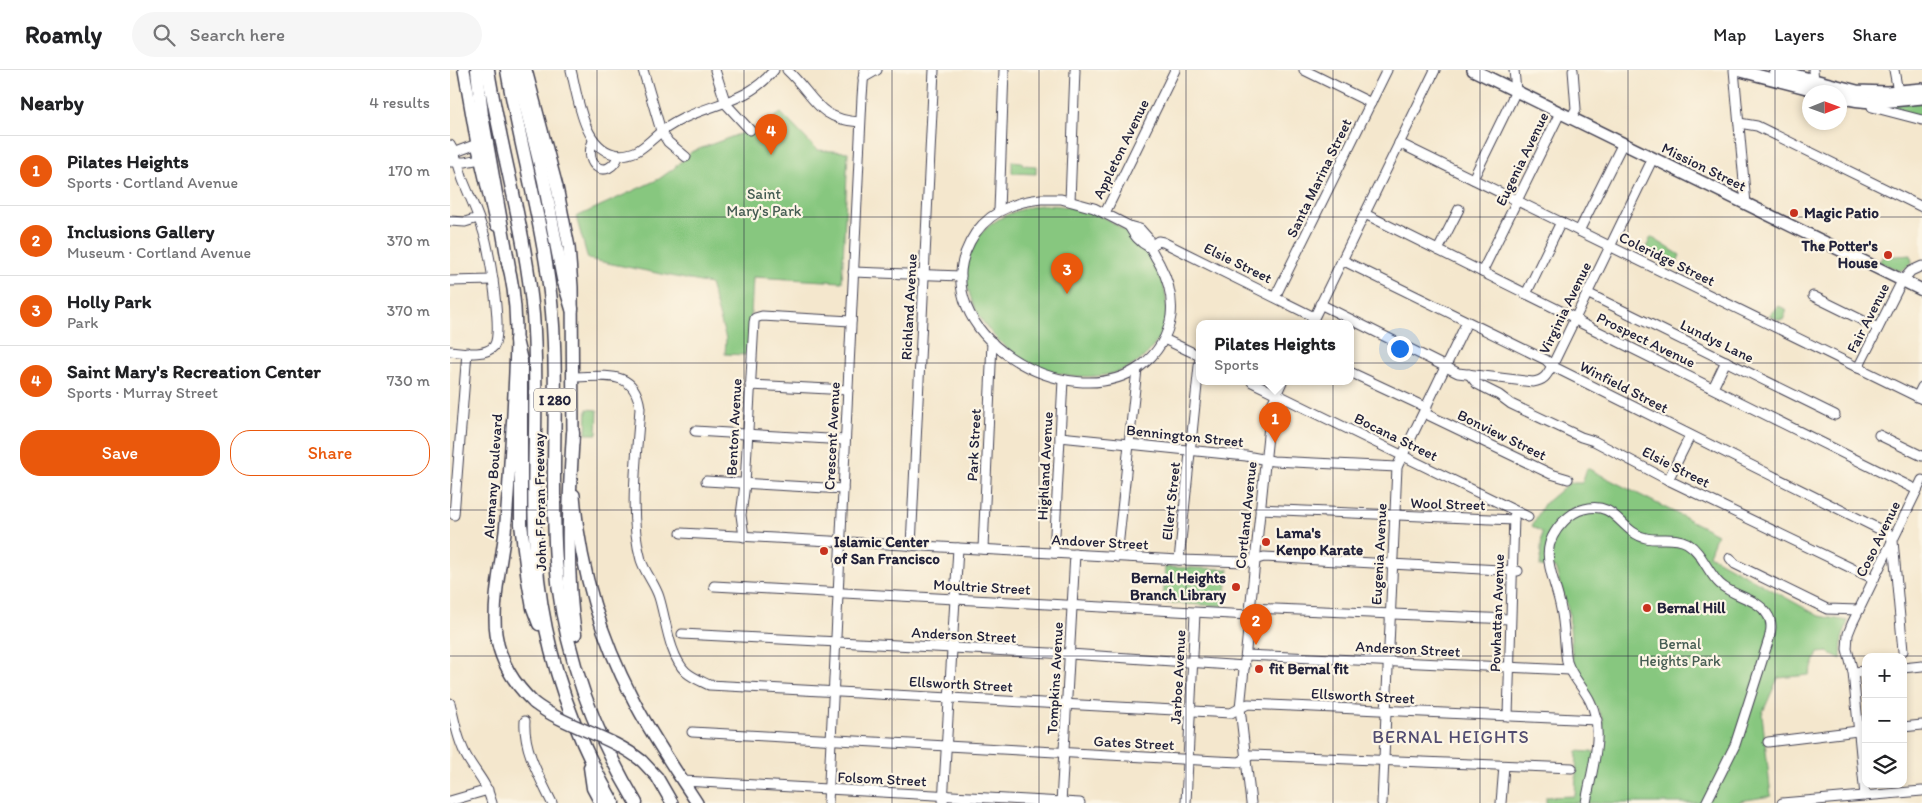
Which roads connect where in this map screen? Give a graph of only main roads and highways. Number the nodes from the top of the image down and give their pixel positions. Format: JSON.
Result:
{"nodes":[{"id":1,"x":464,"y":70,"type":"edge"},
{"id":2,"x":477,"y":70,"type":"edge"},
{"id":3,"x":488,"y":70,"type":"edge"},
{"id":4,"x":507,"y":70,"type":"edge"},
{"id":5,"x":516,"y":70,"type":"edge"},
{"id":6,"x":526,"y":70,"type":"edge"},
{"id":7,"x":1473,"y":70,"type":"edge"},
{"id":8,"x":1735,"y":70,"type":"edge"},
{"id":9,"x":1775,"y":70,"type":"edge"},
{"id":10,"x":1814,"y":75,"type":"edge"},
{"id":11,"x":1802,"y":87,"type":"edge"},
{"id":12,"x":1922,"y":89,"type":"edge"},
{"id":13,"x":1898,"y":96,"type":"junction"},
{"id":14,"x":1922,"y":98,"type":"edge"},
{"id":15,"x":1847,"y":99,"type":"edge"},
{"id":16,"x":509,"y":267,"type":"junction"},
{"id":17,"x":1922,"y":290,"type":"edge"},
{"id":18,"x":572,"y":309,"type":"junction"},
{"id":19,"x":516,"y":340,"type":"junction"},
{"id":20,"x":573,"y":433,"type":"junction"},
{"id":21,"x":558,"y":678,"type":"junction"},
{"id":22,"x":597,"y":729,"type":"junction"},
{"id":23,"x":588,"y":754,"type":"junction"},
{"id":24,"x":601,"y":803,"type":"edge"},
{"id":25,"x":613,"y":803,"type":"edge"},
{"id":26,"x":636,"y":803,"type":"edge"},
{"id":27,"x":672,"y":803,"type":"edge"},
{"id":28,"x":697,"y":803,"type":"edge"}],
"edges":[{"from":1,"to":16,"type":"main road","name":"Alemany Boulevard"},
{"from":2,"to":16,"type":"highway"},
{"from":3,"to":21,"type":"highway","name":"John F Foran Freeway","number":"I 280"},
{"from":4,"to":22,"type":"highway","name":"John F Foran Freeway","number":"I 280"},
{"from":5,"to":18,"type":"highway"},
{"from":6,"to":18,"type":"main road"},
{"from":7,"to":17,"type":"main road","name":"Mission Street"},
{"from":8,"to":11,"type":"main road"},
{"from":9,"to":10,"type":"main road"},
{"from":10,"to":13,"type":"main road"},
{"from":12,"to":13,"type":"main road"},
{"from":13,"to":14,"type":"main road"},
{"from":13,"to":15,"type":"main road"},
{"from":16,"to":19,"type":"main road","name":"Alemany Boulevard"},
{"from":18,"to":20,"type":"main road"},
{"from":19,"to":21,"type":"highway"},
{"from":19,"to":27,"type":"main road","name":"Alemany Boulevard","bridge":true},
{"from":20,"to":22,"type":"highway"},
{"from":20,"to":28,"type":"main road"},
{"from":21,"to":23,"type":"highway","name":"John F Foran Freeway","number":"I 280"},
{"from":22,"to":26,"type":"highway","name":"John F Foran Freeway","number":"I 280"},
{"from":23,"to":24,"type":"highway"},
{"from":23,"to":25,"type":"highway","name":"John F Foran Freeway","number":"I 280"}]}
